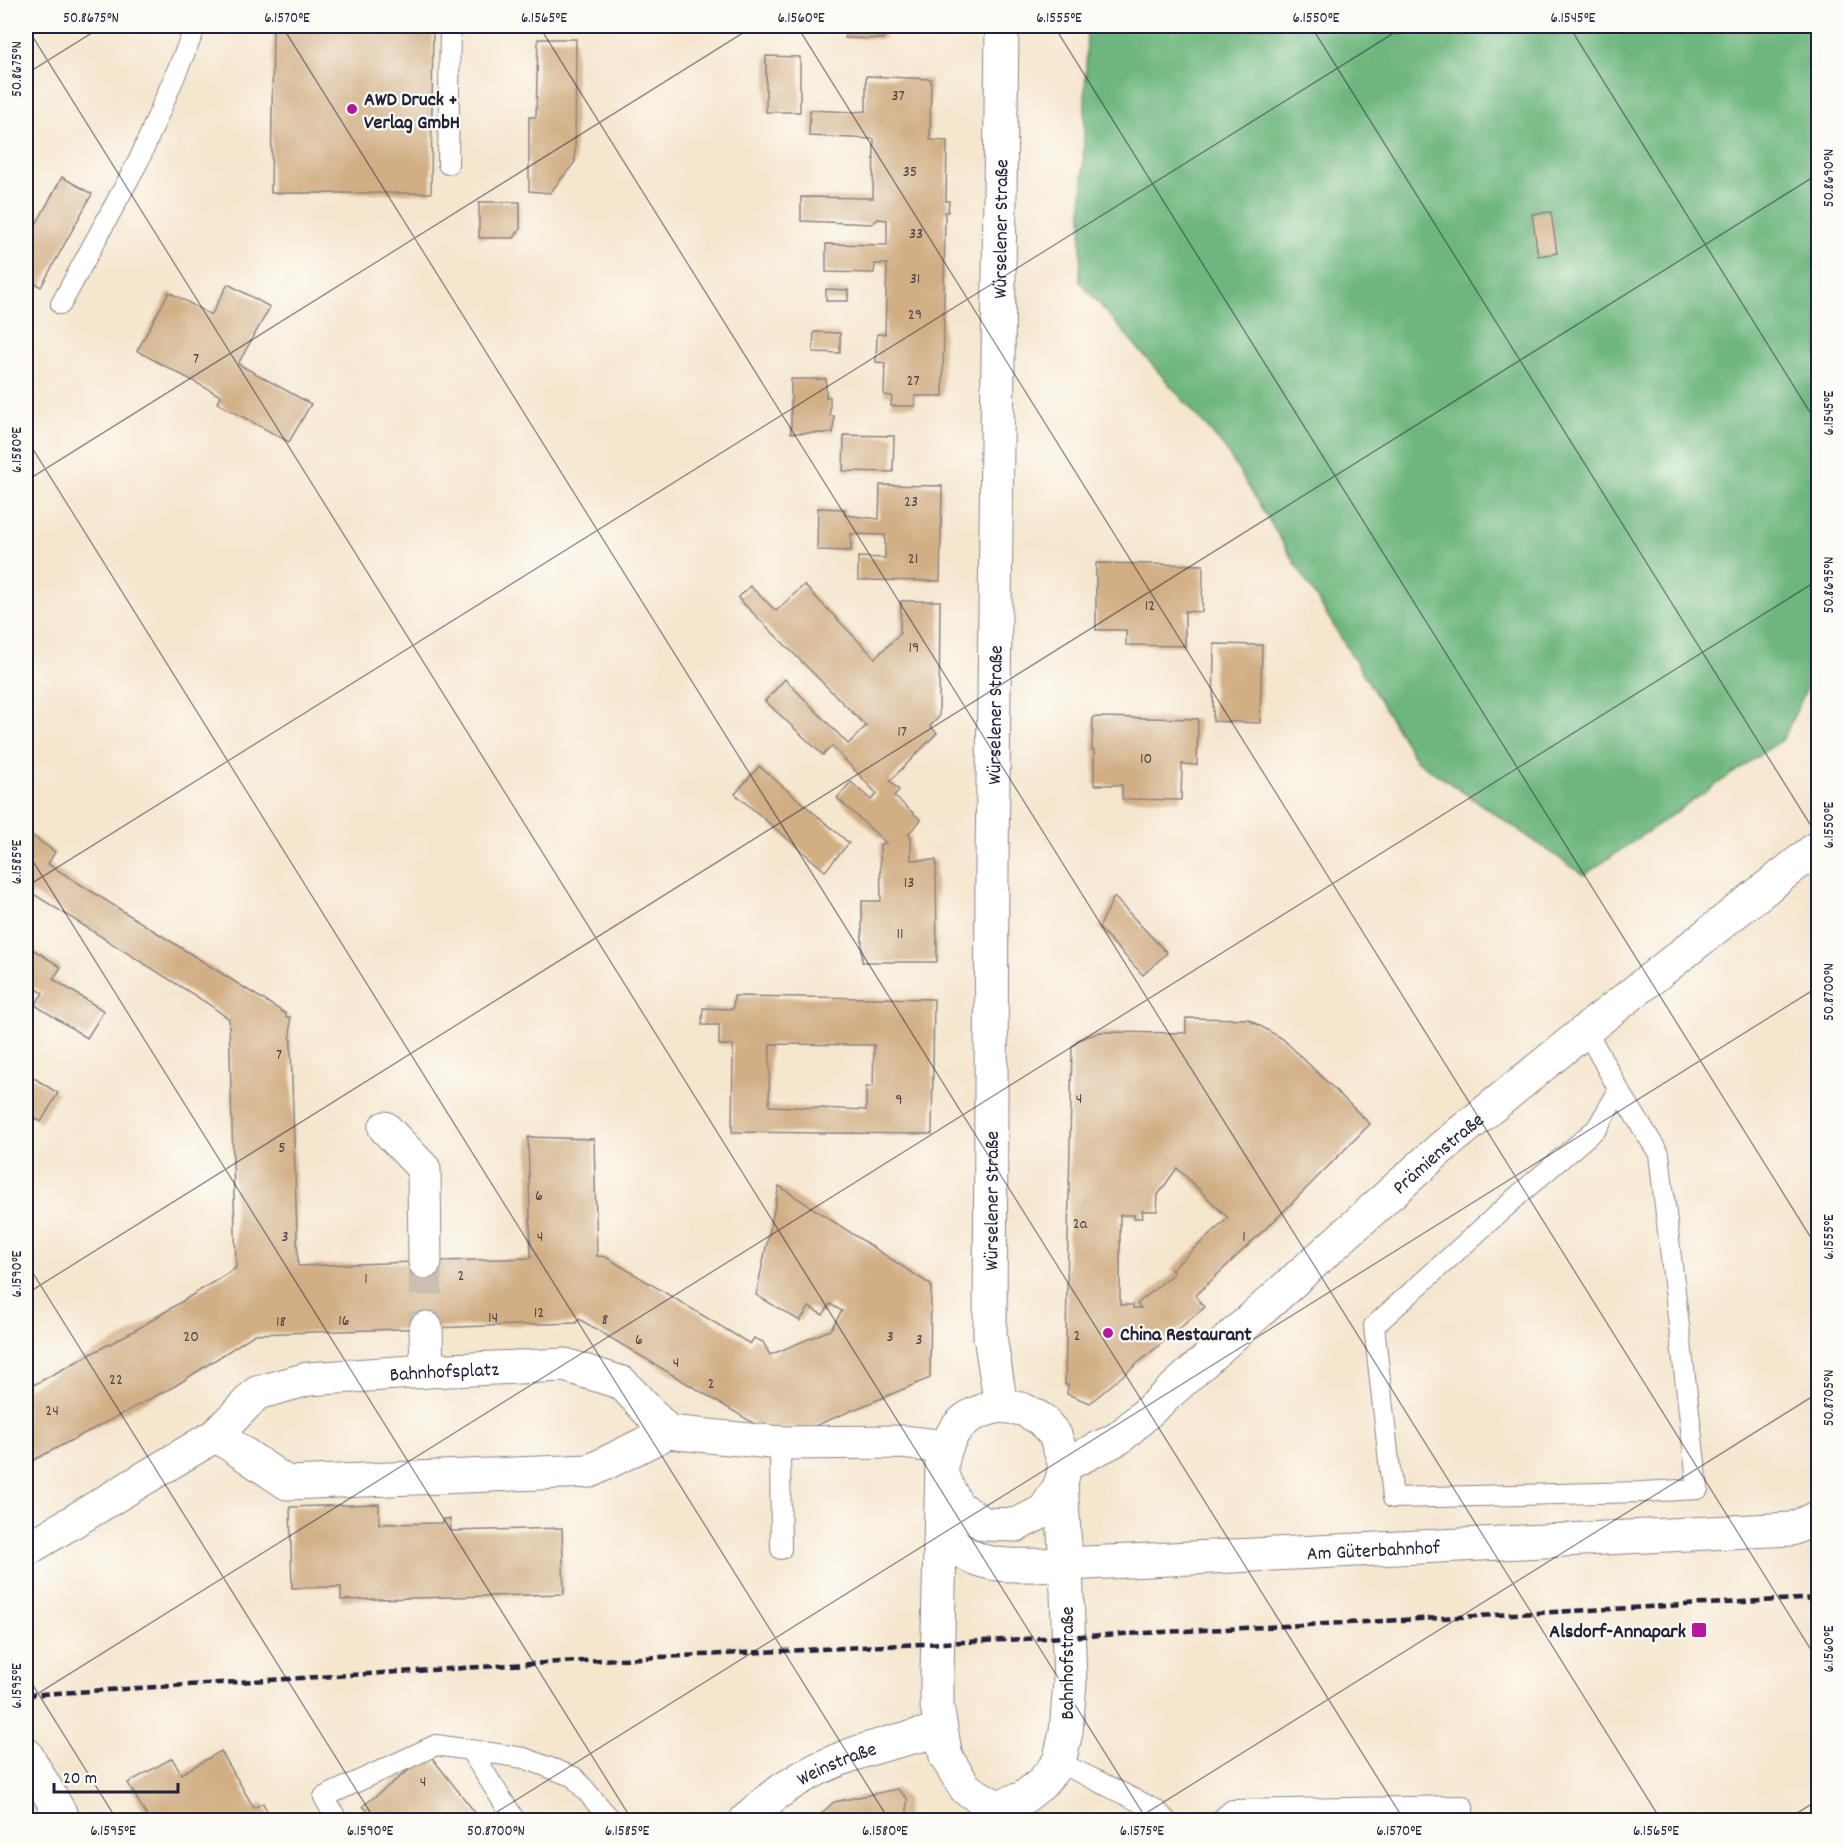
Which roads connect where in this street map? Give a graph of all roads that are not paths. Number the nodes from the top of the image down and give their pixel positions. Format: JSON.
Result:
{"nodes":[{"id":1,"x":196,"y":26,"type":"edge"},
{"id":2,"x":450,"y":26,"type":"edge"},
{"id":3,"x":1002,"y":26,"type":"edge"},
{"id":4,"x":448,"y":164,"type":"dead end"},
{"id":5,"x":61,"y":304,"type":"dead end"},
{"id":6,"x":1818,"y":847,"type":"edge"},
{"id":7,"x":1586,"y":1029,"type":"junction"},
{"id":8,"x":1619,"y":1090,"type":"junction"},
{"id":9,"x":385,"y":1128,"type":"dead end"},
{"id":10,"x":425,"y":1262,"type":"tunnel mouth"},
{"id":11,"x":426,"y":1329,"type":"tunnel mouth"},
{"id":12,"x":428,"y":1371,"type":"junction"},
{"id":13,"x":1001,"y":1406,"type":"junction"},
{"id":14,"x":668,"y":1432,"type":"junction"},
{"id":15,"x":216,"y":1435,"type":"junction"},
{"id":16,"x":780,"y":1443,"type":"junction"},
{"id":17,"x":944,"y":1462,"type":"junction"},
{"id":18,"x":1063,"y":1475,"type":"junction"},
{"id":19,"x":1818,"y":1517,"type":"edge"},
{"id":20,"x":941,"y":1525,"type":"junction"},
{"id":21,"x":781,"y":1549,"type":"dead end"},
{"id":22,"x":26,"y":1550,"type":"edge"},
{"id":23,"x":1066,"y":1564,"type":"junction"},
{"id":24,"x":940,"y":1731,"type":"junction"},
{"id":25,"x":470,"y":1750,"type":"junction"},
{"id":26,"x":1059,"y":1762,"type":"junction"},
{"id":27,"x":28,"y":1763,"type":"edge"},
{"id":28,"x":996,"y":1814,"type":"edge"},
{"id":29,"x":64,"y":1821,"type":"edge"},
{"id":30,"x":337,"y":1821,"type":"edge"},
{"id":31,"x":515,"y":1821,"type":"edge"},
{"id":32,"x":611,"y":1821,"type":"edge"},
{"id":33,"x":746,"y":1821,"type":"edge"},
{"id":34,"x":1166,"y":1821,"type":"edge"},
{"id":35,"x":1221,"y":1821,"type":"edge"},
{"id":36,"x":1463,"y":1821,"type":"edge"}],
"edges":[{"from":1,"to":5,"type":"lane"},
{"from":2,"to":4,"type":"lane"},
{"from":3,"to":13,"type":"street","name":"Würselener Straße"},
{"from":6,"to":7,"type":"street","name":"Prämienstraße"},
{"from":7,"to":8,"type":"lane"},
{"from":7,"to":18,"type":"street","name":"Prämienstraße"},
{"from":8,"to":8,"type":"lane"},
{"from":9,"to":10,"type":"street"},
{"from":11,"to":12,"type":"street"},
{"from":12,"to":14,"type":"street","name":"Bahnhofsplatz"},
{"from":12,"to":15,"type":"street","name":"Bahnhofsplatz"},
{"from":13,"to":17,"type":"street"},
{"from":13,"to":18,"type":"street","name":"Bahnhofstraße"},
{"from":14,"to":15,"type":"street"},
{"from":14,"to":16,"type":"street"},
{"from":15,"to":22,"type":"street","name":"Bahnhofsplatz"},
{"from":16,"to":17,"type":"street"},
{"from":16,"to":21,"type":"lane"},
{"from":17,"to":18,"type":"street"},
{"from":17,"to":20,"type":"street","name":"Bahnhofstraße"},
{"from":18,"to":23,"type":"street","name":"Bahnhofstraße"},
{"from":19,"to":23,"type":"street","name":"Am Güterbahnhof"},
{"from":20,"to":23,"type":"street","name":"Am Güterbahnhof"},
{"from":20,"to":24,"type":"street","name":"Bahnhofstraße"},
{"from":23,"to":26,"type":"street","name":"Bahnhofstraße"},
{"from":24,"to":28,"type":"street","name":"Bahnhofstraße"},
{"from":24,"to":33,"type":"street","name":"Weinstraße"},
{"from":25,"to":30,"type":"lane"},
{"from":25,"to":31,"type":"lane"},
{"from":25,"to":32,"type":"lane"},
{"from":26,"to":28,"type":"street","name":"Bahnhofstraße"},
{"from":26,"to":34,"type":"lane"},
{"from":27,"to":29,"type":"street"},
{"from":35,"to":36,"type":"lane"}]}
